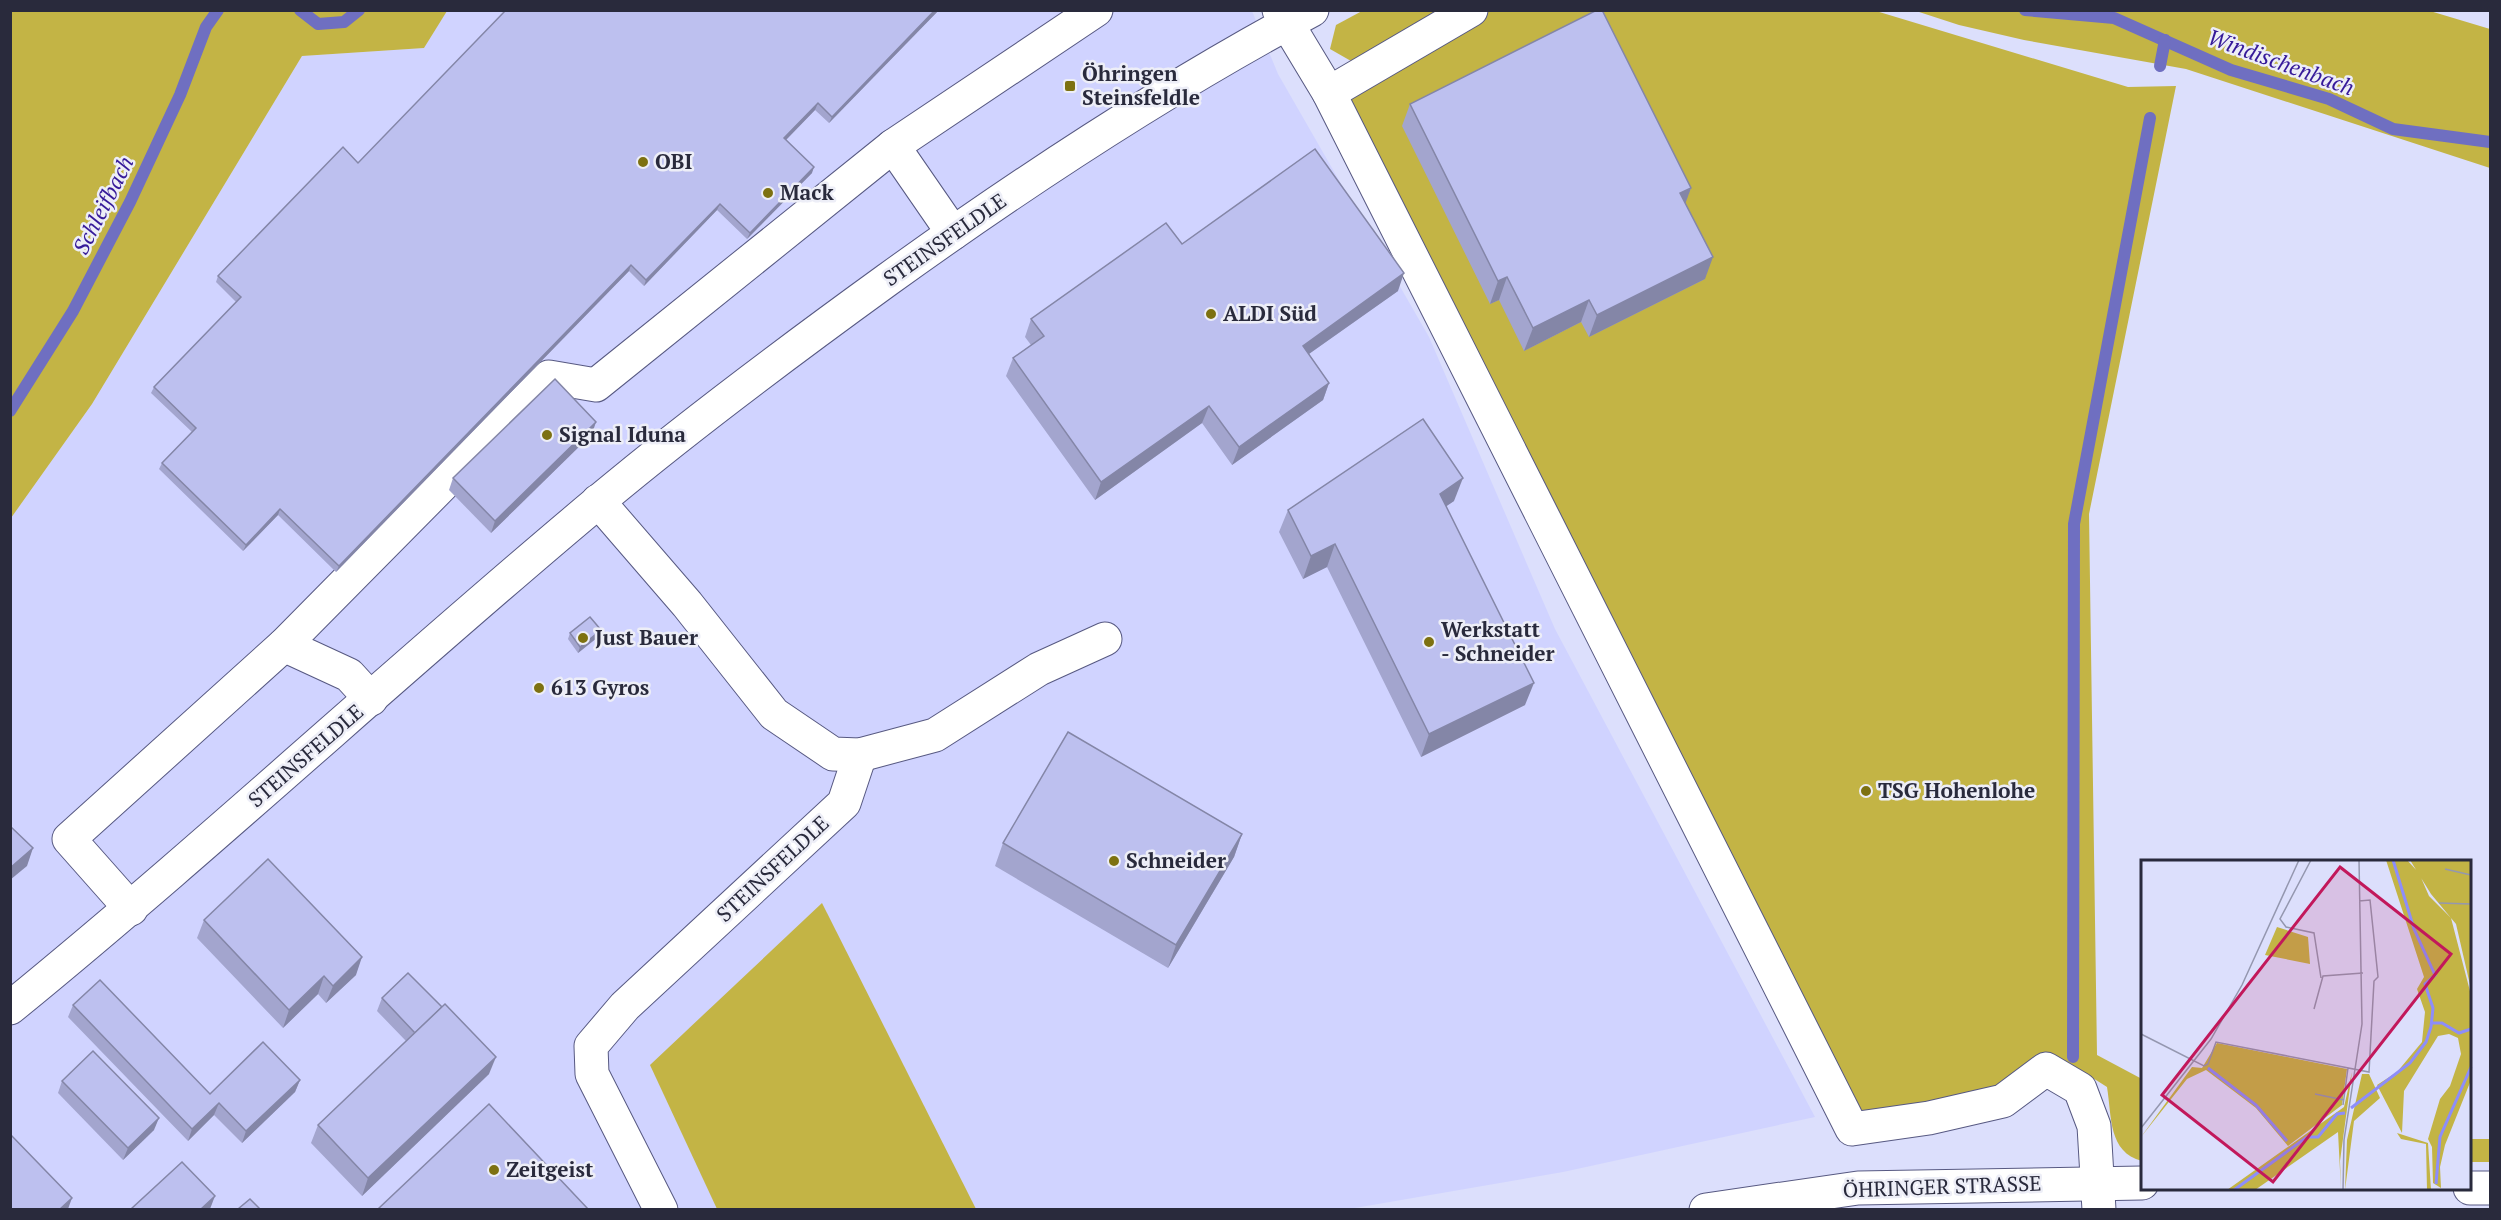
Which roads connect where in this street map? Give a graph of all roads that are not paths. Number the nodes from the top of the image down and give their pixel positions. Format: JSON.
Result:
{"nodes":[{"id":1,"x":1096,"y":10,"type":"edge"},
{"id":2,"x":1471,"y":10,"type":"edge"},
{"id":3,"x":1293,"y":15,"type":"edge"},
{"id":4,"x":1329,"y":93,"type":"junction"},
{"id":5,"x":893,"y":146,"type":"junction"},
{"id":6,"x":953,"y":233,"type":"junction"},
{"id":7,"x":598,"y":501,"type":"junction"},
{"id":8,"x":1105,"y":639,"type":"dead end"},
{"id":9,"x":284,"y":645,"type":"junction"},
{"id":10,"x":371,"y":699,"type":"junction"},
{"id":11,"x":860,"y":755,"type":"junction"},
{"id":12,"x":131,"y":909,"type":"junction"},
{"id":13,"x":10,"y":1008,"type":"edge"},
{"id":14,"x":2141,"y":1183,"type":"edge"},
{"id":15,"x":2471,"y":1188,"type":"edge"},
{"id":16,"x":2490,"y":1188,"type":"edge"},
{"id":17,"x":2098,"y":1196,"type":"edge"},
{"id":18,"x":662,"y":1209,"type":"edge"},
{"id":19,"x":1706,"y":1209,"type":"edge"}],
"edges":[{"from":1,"to":5,"type":"street"},
{"from":2,"to":4,"type":"street"},
{"from":3,"to":4,"type":"street"},
{"from":3,"to":6,"type":"street","name":"STEINSFELDLE"},
{"from":4,"to":17,"type":"street"},
{"from":5,"to":6,"type":"street"},
{"from":5,"to":9,"type":"street"},
{"from":6,"to":7,"type":"street","name":"STEINSFELDLE"},
{"from":7,"to":10,"type":"street","name":"STEINSFELDLE"},
{"from":7,"to":11,"type":"street"},
{"from":8,"to":11,"type":"street"},
{"from":9,"to":10,"type":"street"},
{"from":9,"to":12,"type":"street"},
{"from":10,"to":12,"type":"street","name":"STEINSFELDLE"},
{"from":11,"to":18,"type":"street","name":"STEINSFELDLE"},
{"from":12,"to":13,"type":"street","name":"STEINSFELDLE"},
{"from":14,"to":17,"type":"street","name":"ÖHRINGER STRASSE"},
{"from":15,"to":16,"type":"street"},
{"from":17,"to":19,"type":"street","name":"ÖHRINGER STRASSE"}]}
